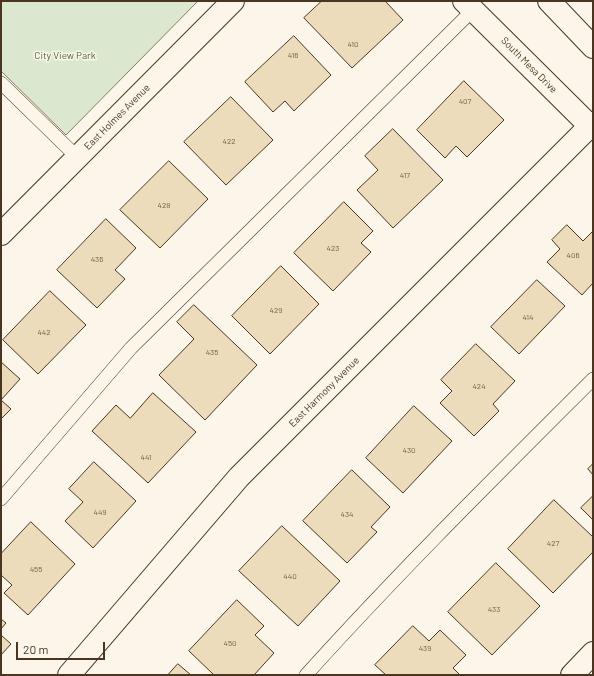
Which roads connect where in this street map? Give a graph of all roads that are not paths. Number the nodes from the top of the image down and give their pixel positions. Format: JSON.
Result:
{"nodes":[{"id":1,"x":233,"y":1,"type":"edge"},
{"id":2,"x":549,"y":1,"type":"edge"},
{"id":3,"x":469,"y":5,"type":"edge"},
{"id":4,"x":593,"y":47,"type":"edge"},
{"id":5,"x":1,"y":83,"type":"edge"},
{"id":6,"x":592,"y":126,"type":"edge"},
{"id":7,"x":77,"y":157,"type":"junction"},
{"id":8,"x":1,"y":234,"type":"edge"},
{"id":9,"x":593,"y":379,"type":"edge"},
{"id":10,"x":1,"y":499,"type":"edge"},
{"id":11,"x":593,"y":653,"type":"edge"},
{"id":12,"x":69,"y":675,"type":"edge"},
{"id":13,"x":306,"y":675,"type":"edge"},
{"id":14,"x":572,"y":675,"type":"edge"}],
"edges":[{"from":1,"to":7,"type":"street","name":"East Holmes Avenue"},
{"from":2,"to":4,"type":"street"},
{"from":3,"to":6,"type":"street","name":"South Mesa Drive"},
{"from":3,"to":10,"type":"lane"},
{"from":5,"to":7,"type":"lane"},
{"from":6,"to":12,"type":"street","name":"East Harmony Avenue"},
{"from":7,"to":8,"type":"street","name":"East Holmes Avenue"},
{"from":9,"to":13,"type":"lane"},
{"from":11,"to":14,"type":"street"}]}
